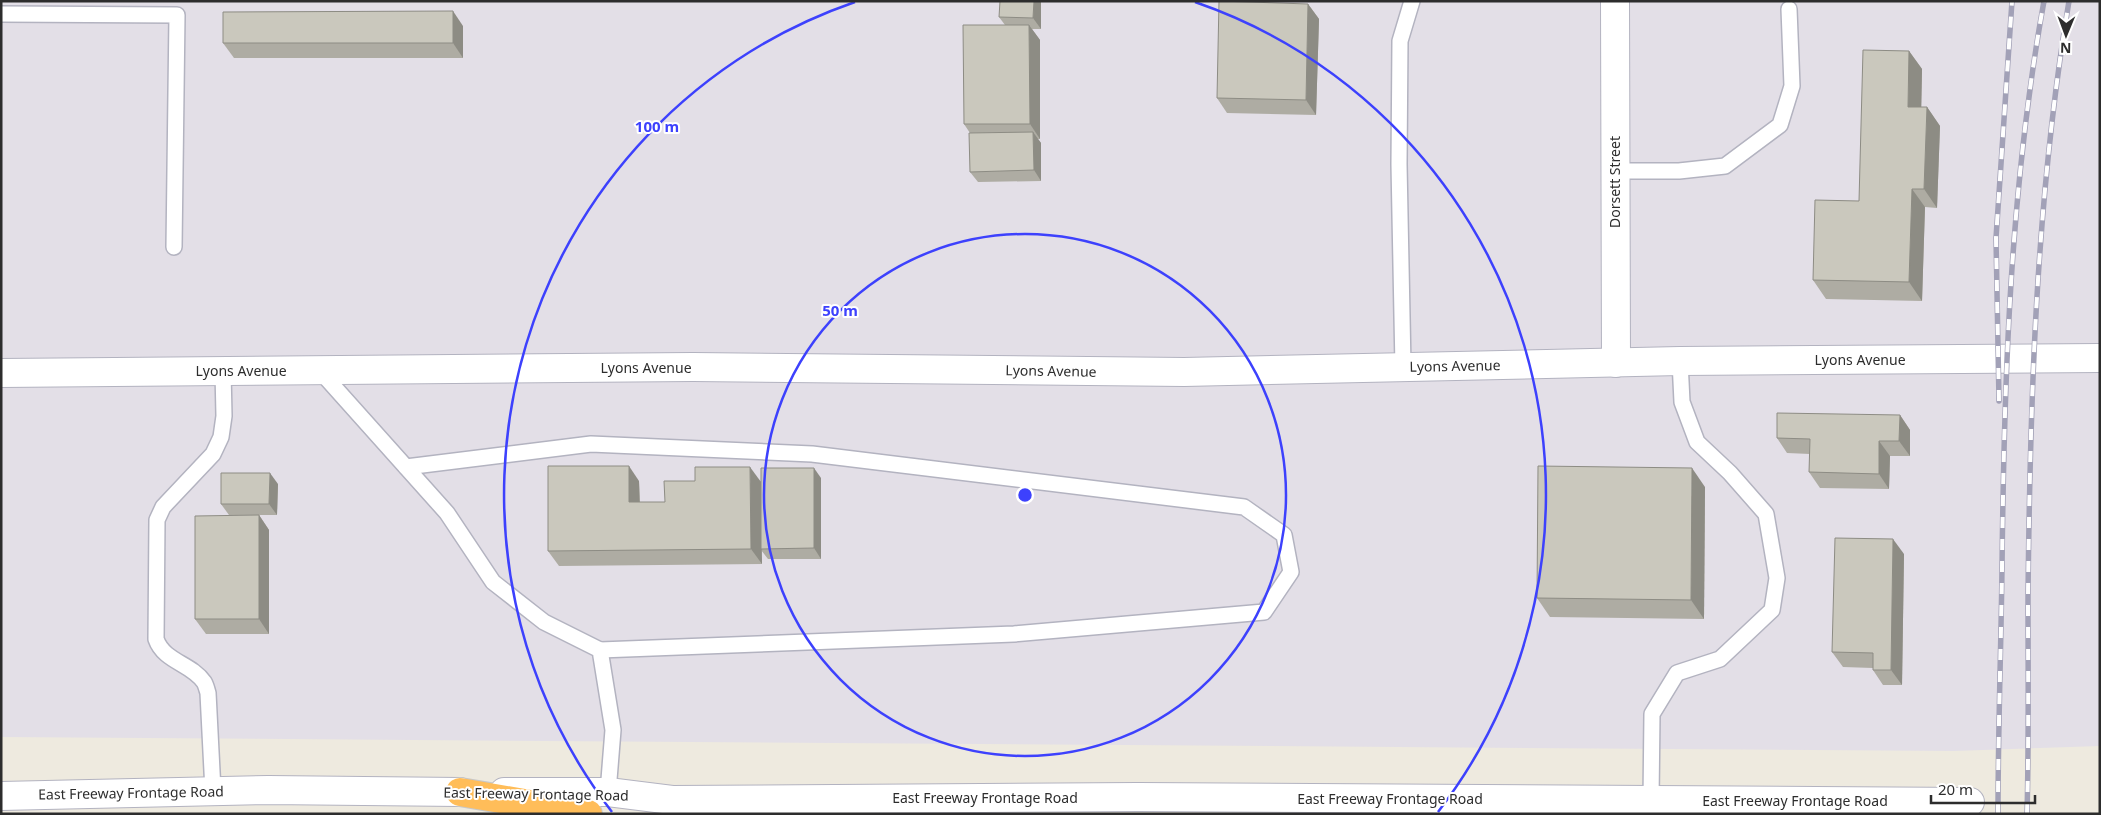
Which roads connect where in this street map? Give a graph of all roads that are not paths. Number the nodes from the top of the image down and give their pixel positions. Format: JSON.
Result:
{"nodes":[{"id":1,"x":1412,"y":1,"type":"edge"},
{"id":2,"x":1615,"y":1,"type":"edge"},
{"id":3,"x":1789,"y":9,"type":"dead end"},
{"id":4,"x":1,"y":14,"type":"edge"},
{"id":5,"x":1615,"y":171,"type":"junction"},
{"id":6,"x":174,"y":247,"type":"dead end"},
{"id":7,"x":2100,"y":358,"type":"edge"},
{"id":8,"x":1680,"y":362,"type":"junction"},
{"id":9,"x":1616,"y":363,"type":"junction"},
{"id":10,"x":1403,"y":367,"type":"junction"},
{"id":11,"x":223,"y":371,"type":"junction"},
{"id":12,"x":320,"y":371,"type":"junction"},
{"id":13,"x":1,"y":373,"type":"edge"},
{"id":14,"x":406,"y":467,"type":"junction"},
{"id":15,"x":600,"y":650,"type":"junction"},
{"id":16,"x":213,"y":791,"type":"junction"},
{"id":17,"x":460,"y":792,"type":"junction"},
{"id":18,"x":608,"y":792,"type":"junction"},
{"id":19,"x":117,"y":794,"type":"junction"},
{"id":20,"x":1,"y":796,"type":"edge"},
{"id":21,"x":1651,"y":800,"type":"junction"},
{"id":22,"x":1970,"y":802,"type":"dead end"},
{"id":23,"x":88,"y":814,"type":"edge"},
{"id":24,"x":588,"y":814,"type":"edge"}],
"edges":[{"from":1,"to":10,"type":"lane"},
{"from":2,"to":5,"type":"street","name":"Dorsett Street"},
{"from":3,"to":5,"type":"lane"},
{"from":4,"to":6,"type":"lane"},
{"from":5,"to":9,"type":"street","name":"Dorsett Street"},
{"from":7,"to":8,"type":"street","name":"Lyons Avenue"},
{"from":8,"to":9,"type":"street","name":"Lyons Avenue"},
{"from":8,"to":21,"type":"lane"},
{"from":9,"to":10,"type":"street","name":"Lyons Avenue"},
{"from":10,"to":12,"type":"street","name":"Lyons Avenue"},
{"from":11,"to":12,"type":"street","name":"Lyons Avenue"},
{"from":11,"to":13,"type":"street","name":"Lyons Avenue"},
{"from":11,"to":16,"type":"lane"},
{"from":12,"to":14,"type":"lane"},
{"from":14,"to":15,"type":"lane"},
{"from":14,"to":15,"type":"lane"},
{"from":15,"to":18,"type":"lane"},
{"from":16,"to":17,"type":"street","name":"East Freeway Frontage Road"},
{"from":16,"to":19,"type":"street","name":"East Freeway Frontage Road"},
{"from":17,"to":18,"type":"street","name":"East Freeway Frontage Road"},
{"from":17,"to":24,"type":"highway"},
{"from":18,"to":21,"type":"street","name":"East Freeway Frontage Road"},
{"from":19,"to":20,"type":"street","name":"East Freeway Frontage Road"},
{"from":19,"to":23,"type":"street"},
{"from":21,"to":22,"type":"street","name":"East Freeway Frontage Road"}]}
